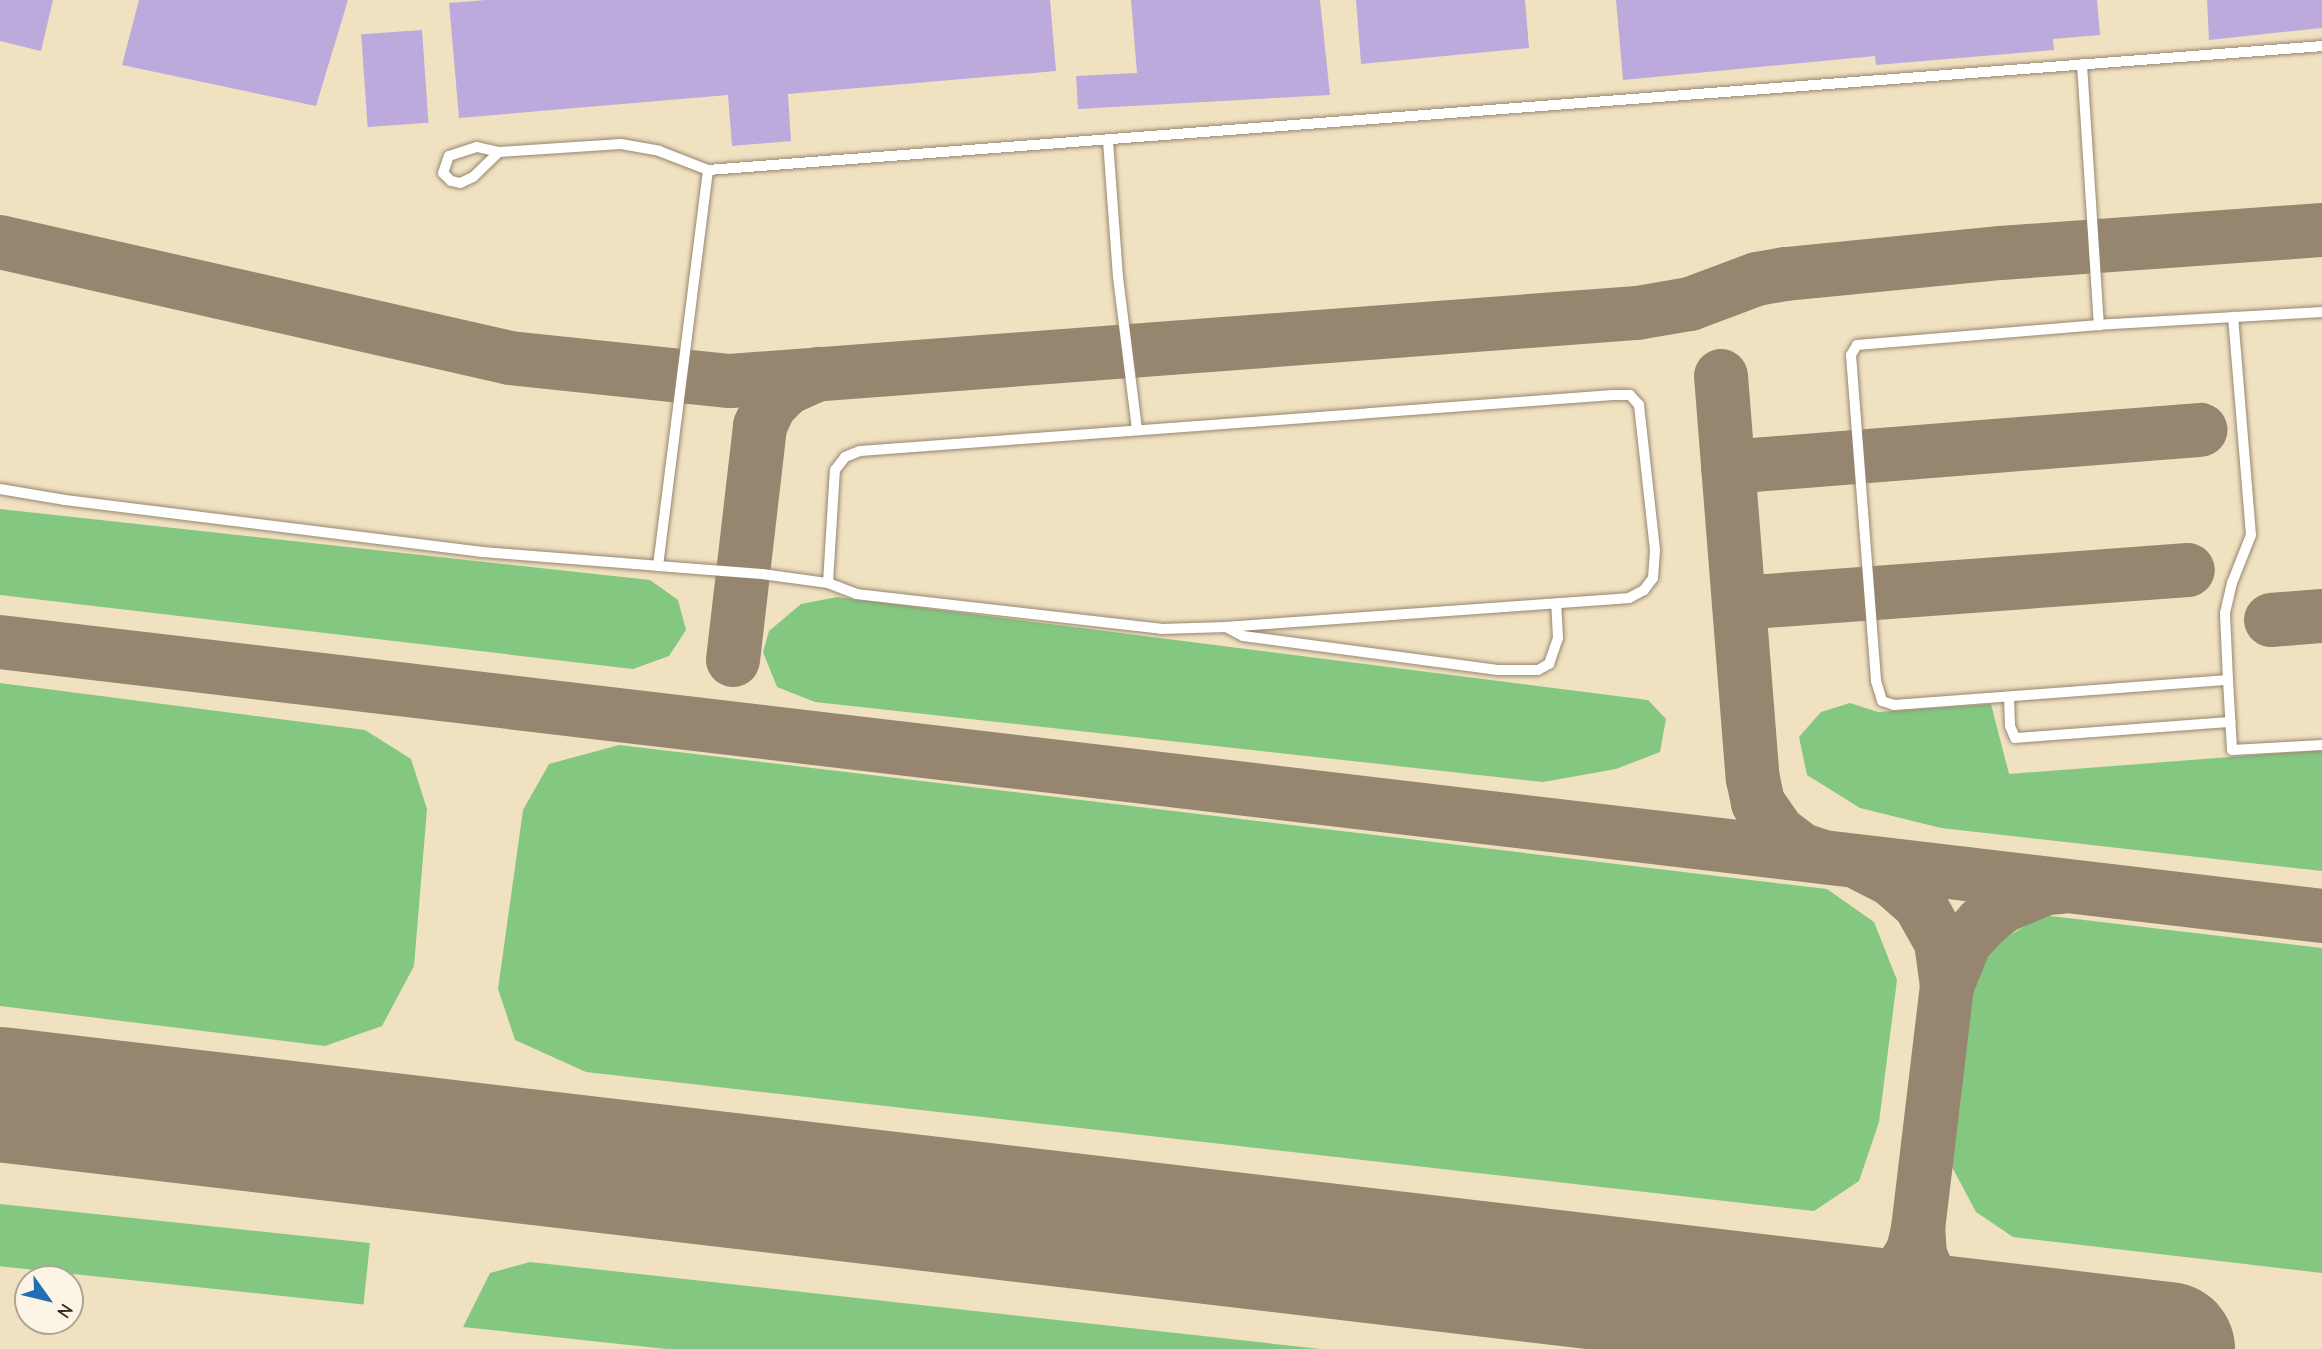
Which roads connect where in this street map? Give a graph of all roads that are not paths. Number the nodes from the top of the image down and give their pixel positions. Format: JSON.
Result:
{"nodes":[{"id":1,"x":2322,"y":46,"type":"edge"},
{"id":2,"x":2082,"y":64,"type":"junction"},
{"id":3,"x":1108,"y":141,"type":"junction"},
{"id":4,"x":499,"y":152,"type":"junction"},
{"id":5,"x":708,"y":170,"type":"junction"},
{"id":6,"x":2322,"y":312,"type":"edge"},
{"id":7,"x":2233,"y":317,"type":"junction"},
{"id":8,"x":2099,"y":325,"type":"junction"},
{"id":9,"x":1137,"y":430,"type":"junction"},
{"id":10,"x":0,"y":489,"type":"edge"},
{"id":11,"x":658,"y":566,"type":"junction"},
{"id":12,"x":828,"y":583,"type":"junction"},
{"id":13,"x":1556,"y":604,"type":"junction"},
{"id":14,"x":1226,"y":626,"type":"junction"},
{"id":15,"x":2228,"y":680,"type":"junction"},
{"id":16,"x":2009,"y":696,"type":"junction"},
{"id":17,"x":2230,"y":722,"type":"junction"},
{"id":18,"x":2322,"y":745,"type":"edge"}],
"edges":[{"from":1,"to":2,"type":"lane"},
{"from":2,"to":3,"type":"lane"},
{"from":2,"to":8,"type":"lane"},
{"from":3,"to":5,"type":"lane"},
{"from":3,"to":9,"type":"lane"},
{"from":4,"to":4,"type":"lane"},
{"from":4,"to":5,"type":"lane"},
{"from":5,"to":11,"type":"lane"},
{"from":6,"to":7,"type":"lane"},
{"from":7,"to":8,"type":"lane"},
{"from":7,"to":15,"type":"lane"},
{"from":8,"to":16,"type":"lane"},
{"from":9,"to":12,"type":"lane"},
{"from":9,"to":13,"type":"lane"},
{"from":10,"to":11,"type":"lane"},
{"from":11,"to":12,"type":"lane"},
{"from":12,"to":14,"type":"lane"},
{"from":13,"to":14,"type":"lane"},
{"from":13,"to":14,"type":"lane"},
{"from":15,"to":16,"type":"lane"},
{"from":15,"to":17,"type":"lane"},
{"from":16,"to":17,"type":"lane"},
{"from":17,"to":18,"type":"lane"}]}
